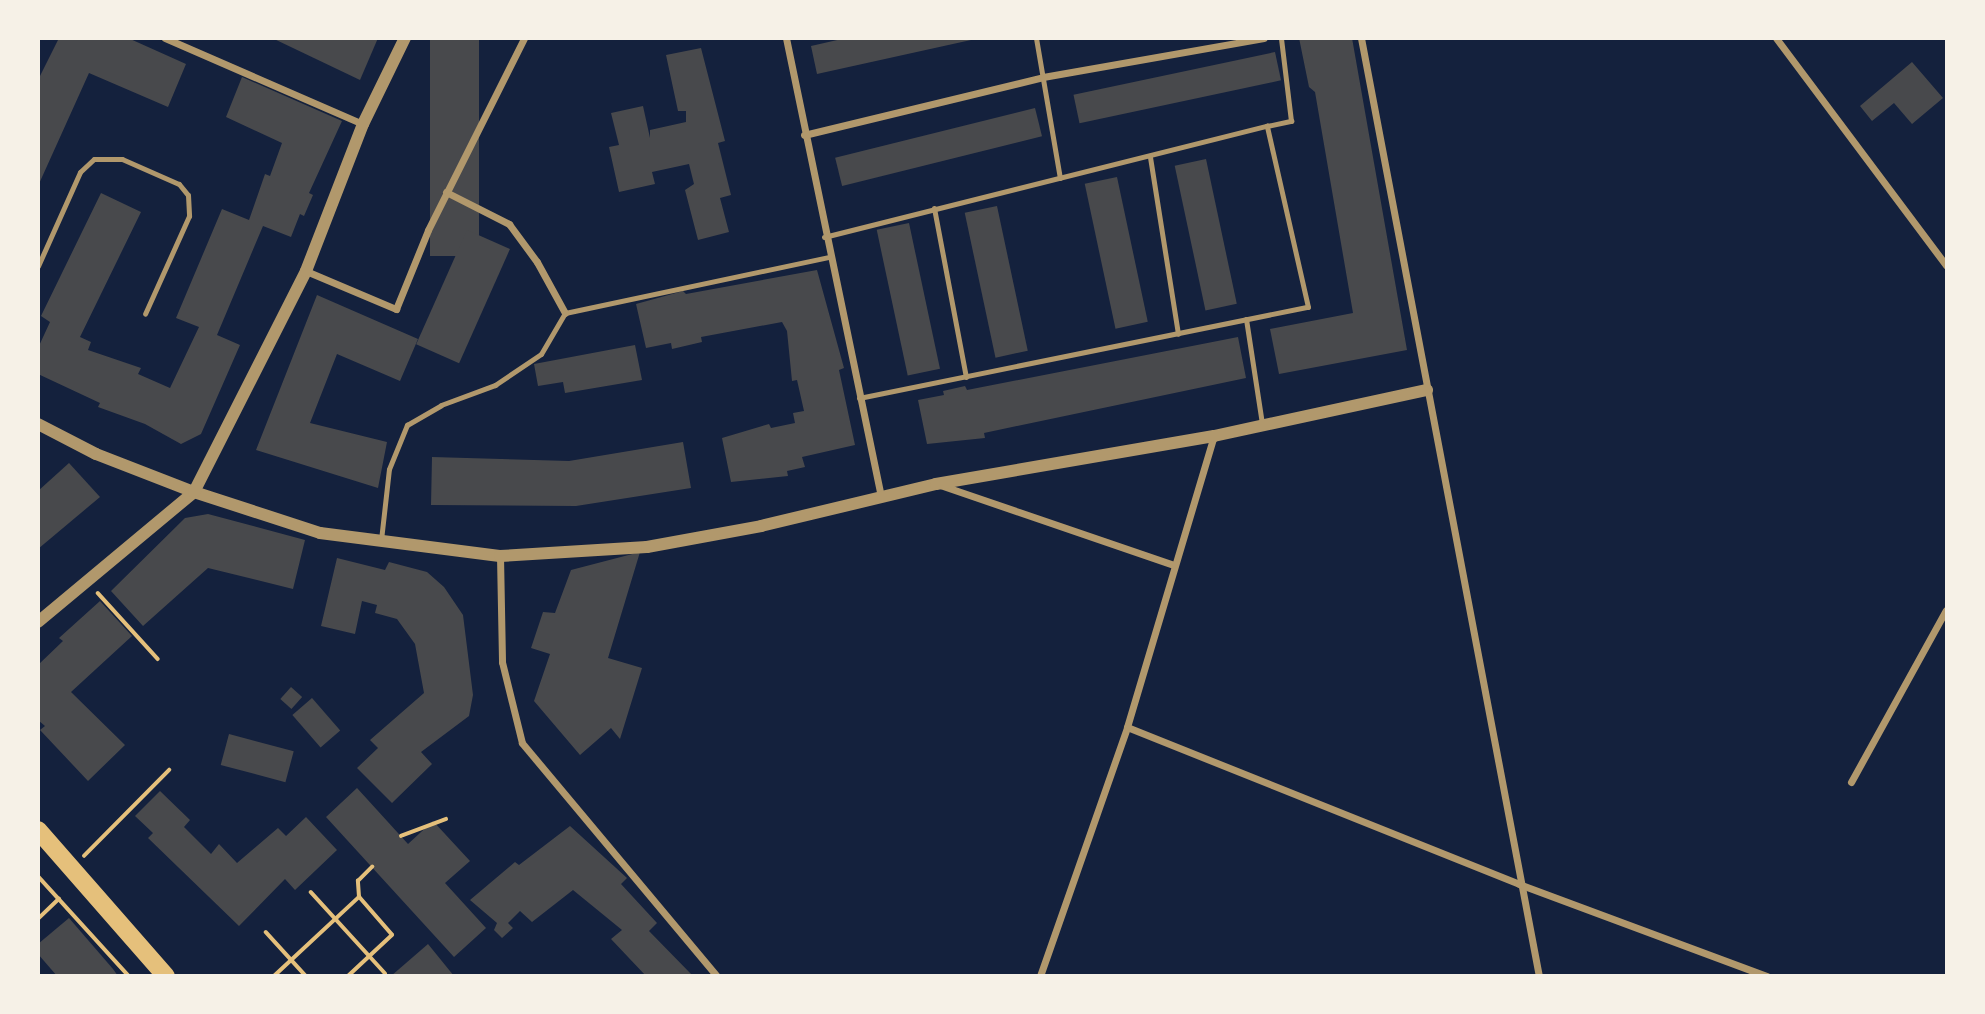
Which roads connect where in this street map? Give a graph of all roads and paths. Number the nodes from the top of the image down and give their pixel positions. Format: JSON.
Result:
{"nodes":[{"id":1,"x":164,"y":38,"type":"edge"},
{"id":2,"x":405,"y":38,"type":"edge"},
{"id":3,"x":524,"y":38,"type":"edge"},
{"id":4,"x":786,"y":38,"type":"edge"},
{"id":5,"x":1036,"y":38,"type":"edge"},
{"id":6,"x":1264,"y":38,"type":"edge"},
{"id":7,"x":1281,"y":38,"type":"edge"},
{"id":8,"x":1361,"y":38,"type":"edge"},
{"id":9,"x":1776,"y":38,"type":"edge"},
{"id":10,"x":1044,"y":77,"type":"junction"},
{"id":11,"x":363,"y":124,"type":"junction"},
{"id":12,"x":1267,"y":126,"type":"junction"},
{"id":13,"x":804,"y":135,"type":"junction"},
{"id":14,"x":1150,"y":158,"type":"junction"},
{"id":15,"x":1060,"y":178,"type":"junction"},
{"id":16,"x":446,"y":192,"type":"junction"},
{"id":17,"x":934,"y":208,"type":"junction"},
{"id":18,"x":824,"y":237,"type":"junction"},
{"id":19,"x":828,"y":257,"type":"junction"},
{"id":20,"x":1947,"y":265,"type":"edge"},
{"id":21,"x":38,"y":266,"type":"edge"},
{"id":22,"x":306,"y":271,"type":"junction"},
{"id":23,"x":565,"y":313,"type":"junction"},
{"id":24,"x":145,"y":314,"type":"dead end"},
{"id":25,"x":1247,"y":319,"type":"junction"},
{"id":26,"x":1178,"y":334,"type":"junction"},
{"id":27,"x":966,"y":376,"type":"junction"},
{"id":28,"x":1427,"y":390,"type":"junction"},
{"id":29,"x":859,"y":398,"type":"junction"},
{"id":30,"x":38,"y":424,"type":"edge"},
{"id":31,"x":1262,"y":424,"type":"junction"},
{"id":32,"x":1214,"y":436,"type":"junction"},
{"id":33,"x":936,"y":484,"type":"junction"},
{"id":34,"x":194,"y":492,"type":"junction"},
{"id":35,"x":881,"y":495,"type":"junction"},
{"id":36,"x":380,"y":544,"type":"junction"},
{"id":37,"x":500,"y":556,"type":"junction"},
{"id":38,"x":1173,"y":565,"type":"junction"},
{"id":39,"x":88,"y":581,"type":"junction"},
{"id":40,"x":1947,"y":610,"type":"edge"},
{"id":41,"x":38,"y":622,"type":"edge"},
{"id":42,"x":158,"y":659,"type":"dead end"},
{"id":43,"x":1127,"y":727,"type":"junction"},
{"id":44,"x":169,"y":770,"type":"dead end"},
{"id":45,"x":1851,"y":782,"type":"dead end"},
{"id":46,"x":446,"y":819,"type":"dead end"},
{"id":47,"x":38,"y":830,"type":"edge"},
{"id":48,"x":401,"y":836,"type":"dead end"},
{"id":49,"x":372,"y":867,"type":"dead end"},
{"id":50,"x":72,"y":868,"type":"junction"},
{"id":51,"x":38,"y":876,"type":"edge"},
{"id":52,"x":1519,"y":884,"type":"junction"},
{"id":53,"x":311,"y":892,"type":"dead end"},
{"id":54,"x":359,"y":897,"type":"junction"},
{"id":55,"x":59,"y":899,"type":"junction"},
{"id":56,"x":38,"y":919,"type":"edge"},
{"id":57,"x":335,"y":919,"type":"junction"},
{"id":58,"x":266,"y":932,"type":"dead end"},
{"id":59,"x":368,"y":957,"type":"junction"},
{"id":60,"x":292,"y":959,"type":"junction"},
{"id":61,"x":385,"y":974,"type":"dead end"},
{"id":62,"x":129,"y":975,"type":"edge"},
{"id":63,"x":166,"y":975,"type":"edge"},
{"id":64,"x":274,"y":975,"type":"edge"},
{"id":65,"x":306,"y":975,"type":"edge"},
{"id":66,"x":348,"y":975,"type":"edge"},
{"id":67,"x":718,"y":975,"type":"edge"},
{"id":68,"x":1040,"y":975,"type":"edge"},
{"id":69,"x":1539,"y":975,"type":"edge"},
{"id":70,"x":1767,"y":975,"type":"edge"}],
"edges":[{"from":1,"to":11,"type":"street"},
{"from":2,"to":11,"type":"street"},
{"from":3,"to":16,"type":"street"},
{"from":4,"to":13,"type":"street"},
{"from":5,"to":10,"type":"lane"},
{"from":6,"to":10,"type":"street"},
{"from":7,"to":12,"type":"lane"},
{"from":8,"to":28,"type":"street"},
{"from":9,"to":20,"type":"street"},
{"from":10,"to":13,"type":"street"},
{"from":10,"to":15,"type":"lane"},
{"from":11,"to":22,"type":"street"},
{"from":12,"to":14,"type":"lane"},
{"from":12,"to":25,"type":"lane"},
{"from":13,"to":18,"type":"street"},
{"from":14,"to":15,"type":"lane"},
{"from":14,"to":26,"type":"lane"},
{"from":15,"to":17,"type":"lane"},
{"from":16,"to":22,"type":"street"},
{"from":16,"to":23,"type":"street"},
{"from":17,"to":18,"type":"lane"},
{"from":17,"to":27,"type":"lane"},
{"from":18,"to":19,"type":"street"},
{"from":19,"to":23,"type":"lane"},
{"from":19,"to":29,"type":"street"},
{"from":21,"to":24,"type":"lane"},
{"from":22,"to":34,"type":"street"},
{"from":23,"to":36,"type":"lane"},
{"from":25,"to":26,"type":"lane"},
{"from":25,"to":31,"type":"lane"},
{"from":26,"to":27,"type":"lane"},
{"from":27,"to":29,"type":"lane"},
{"from":28,"to":31,"type":"street"},
{"from":28,"to":52,"type":"street"},
{"from":29,"to":35,"type":"street"},
{"from":30,"to":34,"type":"street"},
{"from":31,"to":32,"type":"street"},
{"from":32,"to":33,"type":"street"},
{"from":32,"to":38,"type":"street"},
{"from":33,"to":35,"type":"street"},
{"from":33,"to":38,"type":"street"},
{"from":34,"to":36,"type":"street"},
{"from":34,"to":39,"type":"street"},
{"from":35,"to":37,"type":"street"},
{"from":36,"to":37,"type":"street"},
{"from":37,"to":67,"type":"street"},
{"from":38,"to":43,"type":"street"},
{"from":39,"to":41,"type":"street"},
{"from":39,"to":42,"type":"path"},
{"from":40,"to":45,"type":"street"},
{"from":43,"to":52,"type":"street"},
{"from":43,"to":68,"type":"street"},
{"from":44,"to":50,"type":"path"},
{"from":46,"to":48,"type":"path"},
{"from":47,"to":50,"type":"main road"},
{"from":49,"to":54,"type":"path"},
{"from":50,"to":63,"type":"main road"},
{"from":51,"to":55,"type":"path"},
{"from":52,"to":69,"type":"street"},
{"from":52,"to":70,"type":"street"},
{"from":53,"to":57,"type":"path"},
{"from":54,"to":57,"type":"path"},
{"from":54,"to":59,"type":"path"},
{"from":55,"to":56,"type":"path"},
{"from":55,"to":62,"type":"path"},
{"from":57,"to":59,"type":"path"},
{"from":57,"to":60,"type":"path"},
{"from":58,"to":60,"type":"path"},
{"from":59,"to":61,"type":"path"},
{"from":59,"to":66,"type":"path"},
{"from":60,"to":64,"type":"path"},
{"from":60,"to":65,"type":"path"}]}
